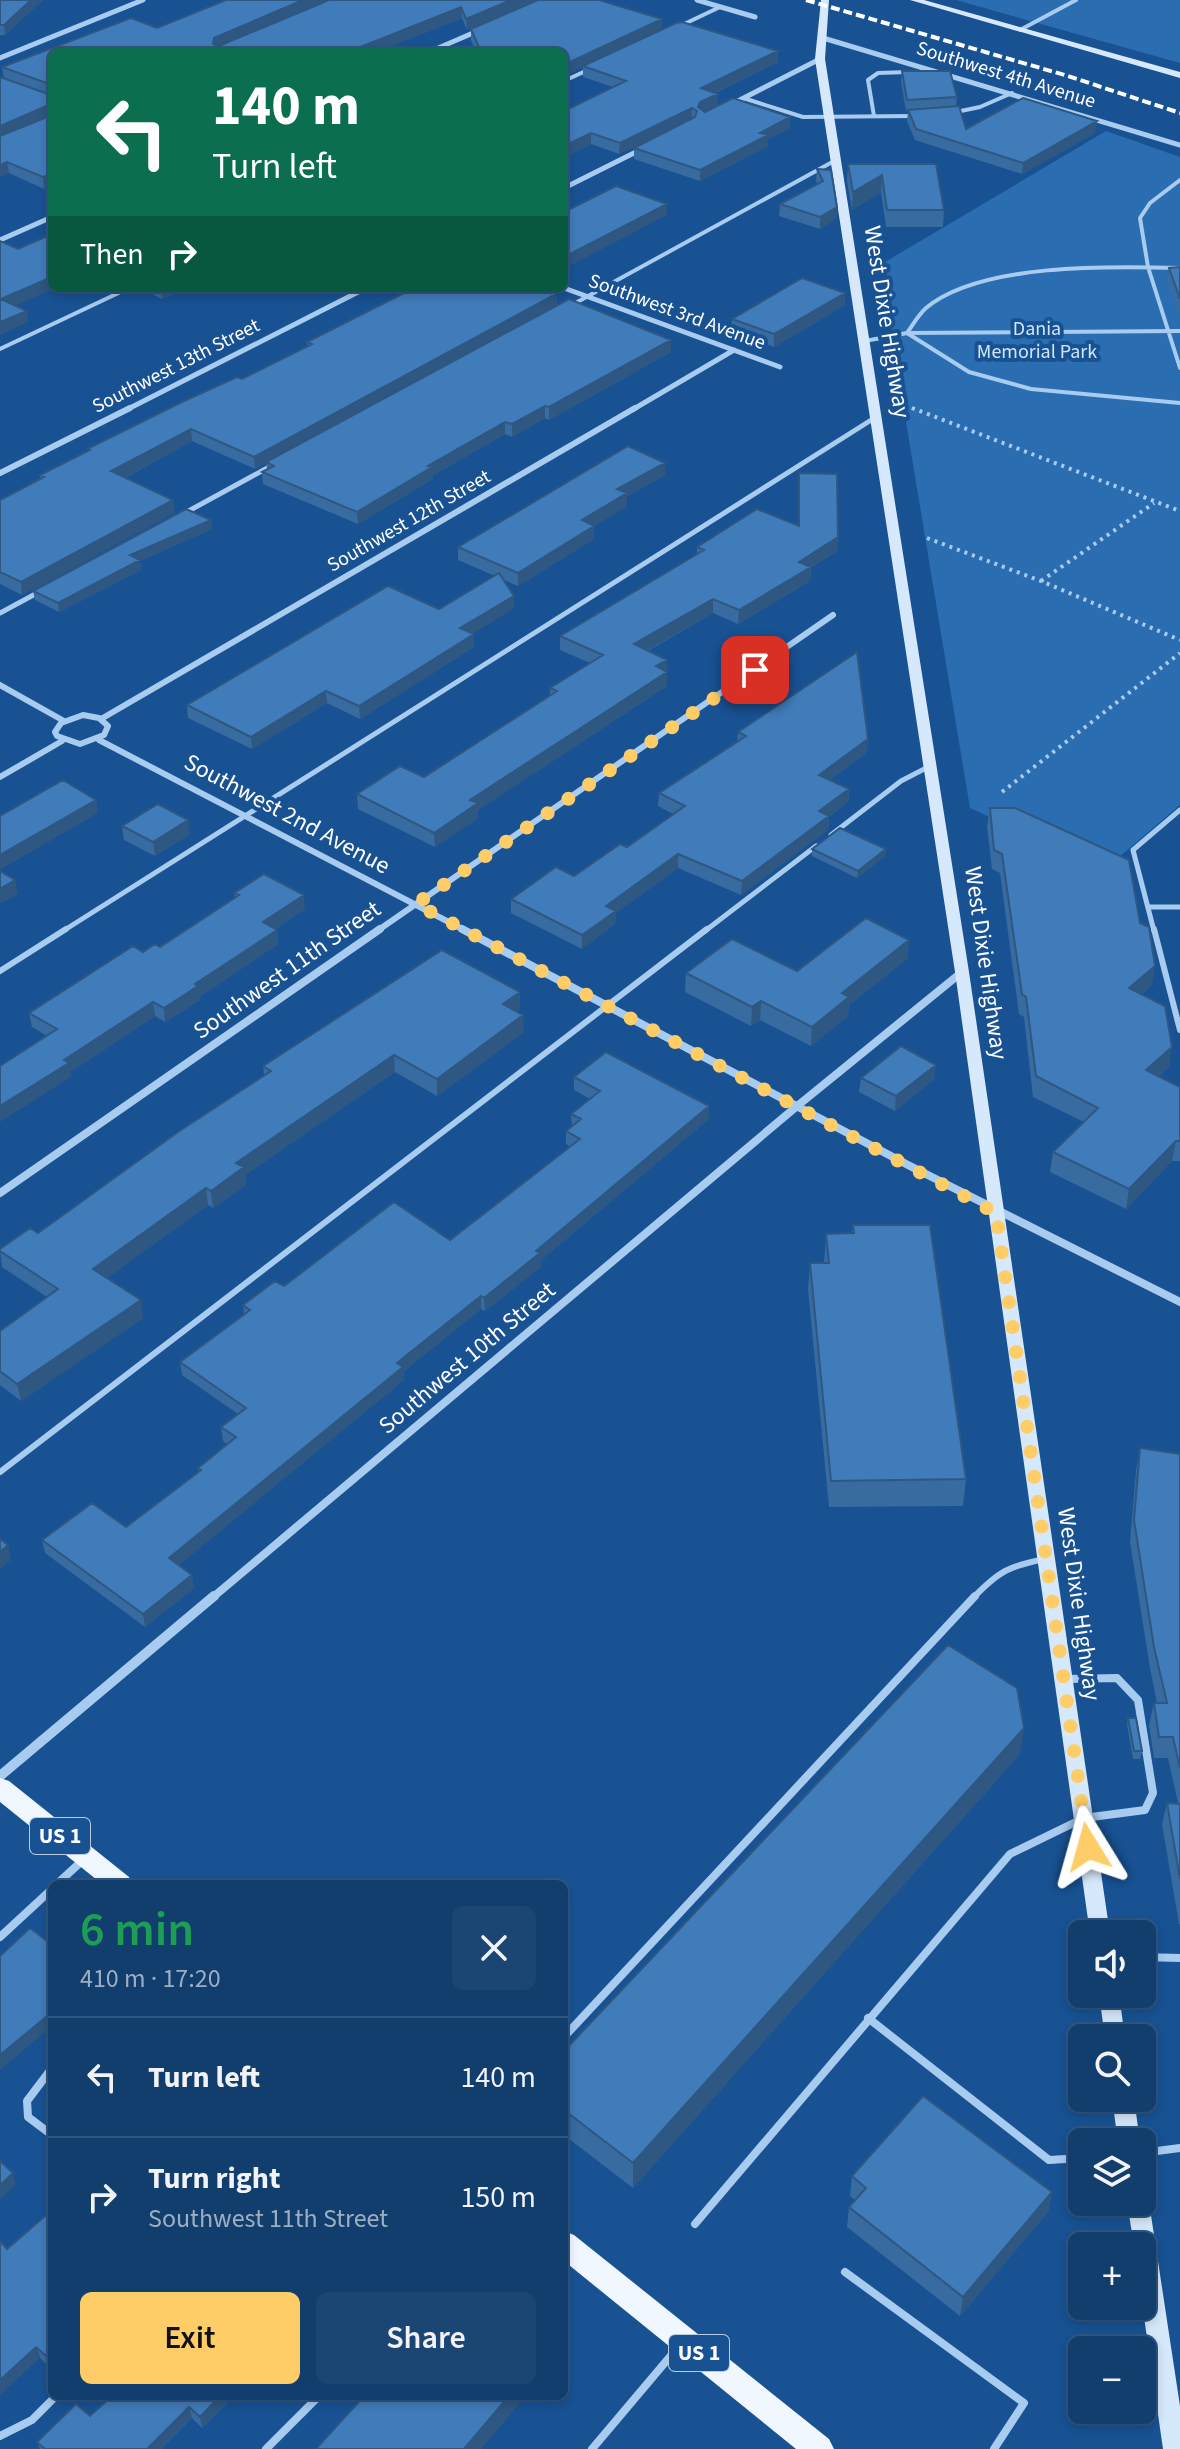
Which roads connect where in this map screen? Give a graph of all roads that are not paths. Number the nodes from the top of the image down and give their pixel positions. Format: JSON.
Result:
{"nodes":[{"id":1,"x":143,"y":0,"type":"edge"},
{"id":2,"x":697,"y":0,"type":"edge"},
{"id":3,"x":825,"y":0,"type":"edge"},
{"id":4,"x":914,"y":0,"type":"edge"},
{"id":5,"x":1076,"y":0,"type":"edge"},
{"id":6,"x":720,"y":7,"type":"junction"},
{"id":7,"x":755,"y":17,"type":"dead end"},
{"id":8,"x":677,"y":27,"type":"edge"},
{"id":9,"x":482,"y":29,"type":"edge"},
{"id":10,"x":1020,"y":30,"type":"junction"},
{"id":11,"x":823,"y":38,"type":"junction"},
{"id":12,"x":438,"y":48,"type":"edge"},
{"id":13,"x":0,"y":58,"type":"edge"},
{"id":14,"x":820,"y":59,"type":"junction"},
{"id":15,"x":925,"y":67,"type":"junction"},
{"id":16,"x":592,"y":68,"type":"edge"},
{"id":17,"x":1180,"y":75,"type":"edge"},
{"id":18,"x":568,"y":79,"type":"edge"},
{"id":19,"x":1012,"y":93,"type":"junction"},
{"id":20,"x":743,"y":98,"type":"junction"},
{"id":21,"x":730,"y":105,"type":"edge"},
{"id":22,"x":944,"y":112,"type":"edge"},
{"id":23,"x":874,"y":116,"type":"junction"},
{"id":24,"x":927,"y":116,"type":"edge"},
{"id":25,"x":829,"y":117,"type":"junction"},
{"id":26,"x":649,"y":145,"type":"edge"},
{"id":27,"x":1180,"y":145,"type":"edge"},
{"id":28,"x":836,"y":160,"type":"junction"},
{"id":29,"x":1180,"y":180,"type":"edge"},
{"id":30,"x":568,"y":186,"type":"edge"},
{"id":31,"x":48,"y":219,"type":"edge"},
{"id":32,"x":0,"y":240,"type":"edge"},
{"id":33,"x":1148,"y":267,"type":"junction"},
{"id":34,"x":1180,"y":268,"type":"edge"},
{"id":35,"x":568,"y":289,"type":"edge"},
{"id":36,"x":121,"y":292,"type":"edge"},
{"id":37,"x":358,"y":292,"type":"edge"},
{"id":38,"x":587,"y":296,"type":"junction"},
{"id":39,"x":559,"y":311,"type":"edge"},
{"id":40,"x":1168,"y":331,"type":"junction"},
{"id":41,"x":1180,"y":331,"type":"edge"},
{"id":42,"x":907,"y":333,"type":"junction"},
{"id":43,"x":864,"y":342,"type":"junction"},
{"id":44,"x":0,"y":349,"type":"edge"},
{"id":45,"x":734,"y":350,"type":"junction"},
{"id":46,"x":780,"y":367,"type":"dead end"},
{"id":47,"x":1180,"y":368,"type":"edge"},
{"id":48,"x":1180,"y":403,"type":"edge"},
{"id":49,"x":876,"y":417,"type":"junction"},
{"id":50,"x":280,"y":462,"type":"edge"},
{"id":51,"x":0,"y":473,"type":"edge"},
{"id":52,"x":182,"y":515,"type":"edge"},
{"id":53,"x":42,"y":590,"type":"edge"},
{"id":54,"x":0,"y":613,"type":"edge"},
{"id":55,"x":833,"y":615,"type":"dead end"},
{"id":56,"x":0,"y":685,"type":"edge"},
{"id":57,"x":101,"y":719,"type":"junction"},
{"id":58,"x":64,"y":721,"type":"junction"},
{"id":59,"x":99,"y":740,"type":"junction"},
{"id":60,"x":62,"y":741,"type":"junction"},
{"id":61,"x":930,"y":766,"type":"junction"},
{"id":62,"x":0,"y":777,"type":"edge"},
{"id":63,"x":1180,"y":810,"type":"edge"},
{"id":64,"x":247,"y":815,"type":"junction"},
{"id":65,"x":416,"y":904,"type":"junction"},
{"id":66,"x":1148,"y":907,"type":"junction"},
{"id":67,"x":1180,"y":907,"type":"edge"},
{"id":68,"x":0,"y":971,"type":"edge"},
{"id":69,"x":962,"y":972,"type":"junction"},
{"id":70,"x":608,"y":1007,"type":"junction"},
{"id":71,"x":1180,"y":1030,"type":"edge"},
{"id":72,"x":796,"y":1107,"type":"junction"},
{"id":73,"x":0,"y":1193,"type":"edge"},
{"id":74,"x":996,"y":1213,"type":"junction"},
{"id":75,"x":1180,"y":1302,"type":"edge"},
{"id":76,"x":0,"y":1472,"type":"edge"},
{"id":77,"x":1046,"y":1559,"type":"junction"},
{"id":78,"x":1063,"y":1679,"type":"junction"},
{"id":79,"x":0,"y":1776,"type":"edge"},
{"id":80,"x":0,"y":1788,"type":"edge"},
{"id":81,"x":1084,"y":1818,"type":"junction"},
{"id":82,"x":86,"y":1857,"type":"junction"},
{"id":83,"x":61,"y":1880,"type":"edge"},
{"id":84,"x":115,"y":1880,"type":"edge"},
{"id":85,"x":48,"y":1893,"type":"edge"},
{"id":86,"x":1098,"y":1920,"type":"edge"},
{"id":87,"x":0,"y":1937,"type":"edge"},
{"id":88,"x":1156,"y":1957,"type":"edge"},
{"id":89,"x":1180,"y":1958,"type":"edge"},
{"id":90,"x":868,"y":2018,"type":"junction"},
{"id":91,"x":568,"y":2033,"type":"edge"},
{"id":92,"x":48,"y":2073,"type":"edge"},
{"id":93,"x":48,"y":2132,"type":"edge"},
{"id":94,"x":1180,"y":2148,"type":"edge"},
{"id":95,"x":1156,"y":2151,"type":"edge"},
{"id":96,"x":1068,"y":2159,"type":"edge"},
{"id":97,"x":1140,"y":2216,"type":"edge"},
{"id":98,"x":695,"y":2224,"type":"dead end"},
{"id":99,"x":568,"y":2247,"type":"edge"},
{"id":100,"x":845,"y":2272,"type":"dead end"},
{"id":101,"x":683,"y":2340,"type":"junction"},
{"id":102,"x":52,"y":2400,"type":"edge"},
{"id":103,"x":315,"y":2400,"type":"edge"},
{"id":104,"x":0,"y":2436,"type":"edge"},
{"id":105,"x":266,"y":2449,"type":"edge"},
{"id":106,"x":592,"y":2449,"type":"edge"},
{"id":107,"x":819,"y":2449,"type":"edge"},
{"id":108,"x":994,"y":2449,"type":"edge"},
{"id":109,"x":1175,"y":2449,"type":"edge"}],
"edges":[{"from":1,"to":13,"type":"street"},
{"from":2,"to":6,"type":"street"},
{"from":3,"to":11,"type":"main road","name":"West Dixie Highway"},
{"from":4,"to":10,"type":"main road"},
{"from":5,"to":10,"type":"lane"},
{"from":6,"to":7,"type":"street"},
{"from":6,"to":8,"type":"lane"},
{"from":9,"to":12,"type":"street"},
{"from":10,"to":17,"type":"main road"},
{"from":11,"to":14,"type":"main road","name":"West Dixie Highway"},
{"from":11,"to":15,"type":"street","name":"Southwest 4th Avenue"},
{"from":14,"to":20,"type":"street"},
{"from":14,"to":25,"type":"main road","name":"West Dixie Highway"},
{"from":15,"to":19,"type":"street","name":"Southwest 4th Avenue"},
{"from":15,"to":23,"type":"lane"},
{"from":16,"to":18,"type":"lane"},
{"from":19,"to":22,"type":"lane"},
{"from":19,"to":27,"type":"street","name":"Southwest 4th Avenue"},
{"from":20,"to":21,"type":"street"},
{"from":20,"to":25,"type":"lane"},
{"from":23,"to":24,"type":"lane"},
{"from":23,"to":25,"type":"lane"},
{"from":25,"to":28,"type":"main road","name":"West Dixie Highway"},
{"from":26,"to":30,"type":"street"},
{"from":28,"to":38,"type":"lane"},
{"from":28,"to":43,"type":"main road","name":"West Dixie Highway"},
{"from":29,"to":33,"type":"lane"},
{"from":31,"to":32,"type":"street"},
{"from":33,"to":34,"type":"lane"},
{"from":33,"to":40,"type":"lane"},
{"from":33,"to":42,"type":"lane"},
{"from":35,"to":38,"type":"street","name":"Southwest 3rd Avenue"},
{"from":36,"to":44,"type":"lane"},
{"from":37,"to":51,"type":"street","name":"Southwest 13th Street"},
{"from":38,"to":39,"type":"lane"},
{"from":38,"to":45,"type":"street","name":"Southwest 3rd Avenue"},
{"from":40,"to":41,"type":"lane"},
{"from":40,"to":42,"type":"lane"},
{"from":40,"to":47,"type":"lane"},
{"from":42,"to":43,"type":"lane"},
{"from":42,"to":48,"type":"lane"},
{"from":43,"to":49,"type":"main road","name":"West Dixie Highway"},
{"from":45,"to":46,"type":"street","name":"Southwest 3rd Avenue"},
{"from":45,"to":57,"type":"street","name":"Southwest 12th Street"},
{"from":49,"to":61,"type":"main road","name":"West Dixie Highway"},
{"from":49,"to":64,"type":"lane"},
{"from":50,"to":52,"type":"lane"},
{"from":53,"to":54,"type":"lane"},
{"from":55,"to":65,"type":"street","name":"Southwest 11th Street"},
{"from":56,"to":58,"type":"street"},
{"from":57,"to":58,"type":"street"},
{"from":57,"to":59,"type":"street"},
{"from":58,"to":60,"type":"street"},
{"from":59,"to":60,"type":"street"},
{"from":59,"to":64,"type":"street","name":"Southwest 2nd Avenue"},
{"from":60,"to":62,"type":"street"},
{"from":61,"to":69,"type":"main road","name":"West Dixie Highway"},
{"from":61,"to":70,"type":"lane"},
{"from":63,"to":66,"type":"lane"},
{"from":64,"to":65,"type":"street","name":"Southwest 2nd Avenue"},
{"from":64,"to":68,"type":"lane"},
{"from":65,"to":70,"type":"street","name":"Southwest 2nd Avenue"},
{"from":65,"to":73,"type":"street","name":"Southwest 11th Street"},
{"from":66,"to":67,"type":"lane"},
{"from":66,"to":71,"type":"lane"},
{"from":69,"to":72,"type":"street","name":"Southwest 10th Street"},
{"from":69,"to":74,"type":"main road","name":"West Dixie Highway"},
{"from":70,"to":72,"type":"street","name":"Southwest 2nd Avenue"},
{"from":70,"to":76,"type":"lane"},
{"from":72,"to":74,"type":"street","name":"Southwest 2nd Avenue"},
{"from":72,"to":79,"type":"street","name":"Southwest 10th Street"},
{"from":74,"to":75,"type":"street","name":"Southwest 2nd Avenue"},
{"from":74,"to":77,"type":"main road","name":"West Dixie Highway"},
{"from":77,"to":78,"type":"main road","name":"West Dixie Highway"},
{"from":77,"to":91,"type":"lane"},
{"from":78,"to":81,"type":"main road","name":"West Dixie Highway"},
{"from":78,"to":81,"type":"lane"},
{"from":80,"to":82,"type":"main road","number":"US 1"},
{"from":81,"to":86,"type":"main road","name":"West Dixie Highway"},
{"from":81,"to":90,"type":"lane"},
{"from":82,"to":83,"type":"lane"},
{"from":82,"to":84,"type":"main road","number":"US 1"},
{"from":85,"to":87,"type":"lane"},
{"from":88,"to":89,"type":"lane"},
{"from":90,"to":96,"type":"lane"},
{"from":90,"to":98,"type":"lane"},
{"from":92,"to":93,"type":"lane"},
{"from":94,"to":95,"type":"lane"},
{"from":97,"to":109,"type":"main road"},
{"from":99,"to":101,"type":"main road","number":"US 1"},
{"from":100,"to":108,"type":"lane"},
{"from":101,"to":106,"type":"lane"},
{"from":101,"to":107,"type":"main road","number":"US 1"},
{"from":102,"to":104,"type":"lane"},
{"from":103,"to":105,"type":"lane"}]}
